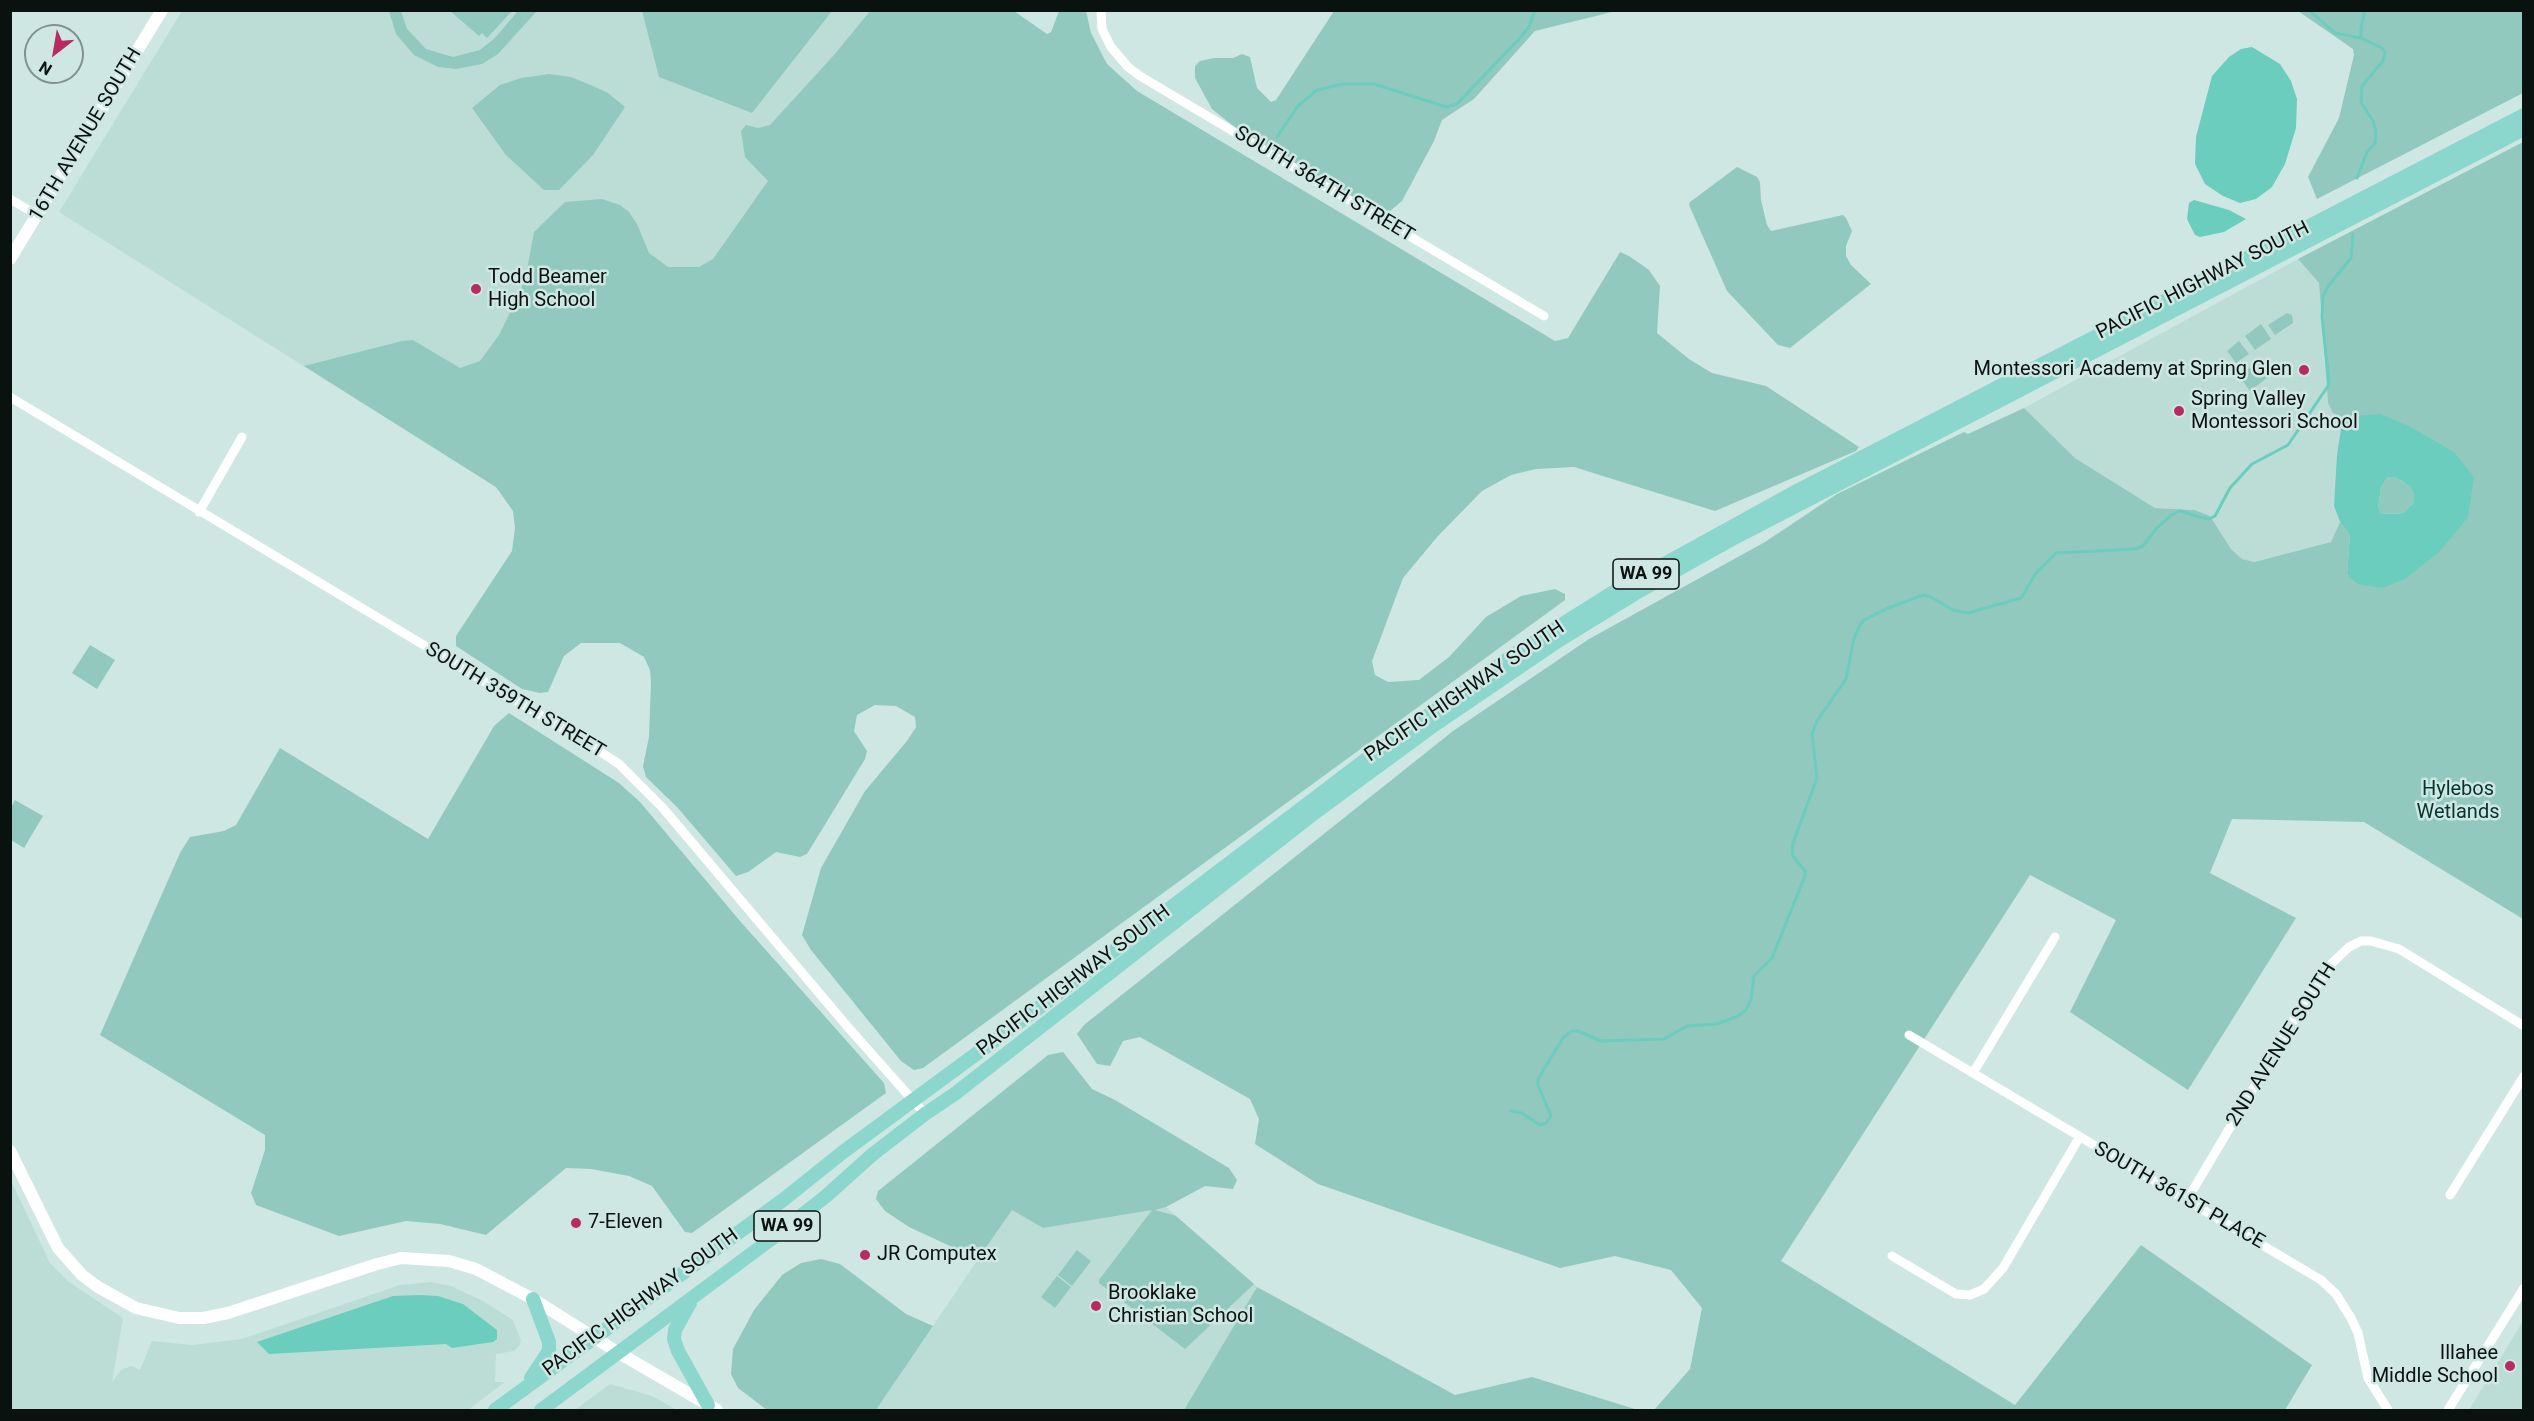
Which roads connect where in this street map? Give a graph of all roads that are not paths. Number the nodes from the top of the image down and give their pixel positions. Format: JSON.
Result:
{"nodes":[{"id":1,"x":162,"y":10,"type":"edge"},
{"id":2,"x":1101,"y":10,"type":"edge"},
{"id":3,"x":2523,"y":116,"type":"edge"},
{"id":4,"x":2523,"y":129,"type":"edge"},
{"id":5,"x":10,"y":199,"type":"edge"},
{"id":6,"x":37,"y":215,"type":"junction"},
{"id":7,"x":10,"y":259,"type":"edge"},
{"id":8,"x":1544,"y":316,"type":"dead end"},
{"id":9,"x":11,"y":398,"type":"edge"},
{"id":10,"x":242,"y":437,"type":"dead end"},
{"id":11,"x":199,"y":512,"type":"junction"},
{"id":12,"x":2055,"y":937,"type":"dead end"},
{"id":13,"x":2523,"y":1026,"type":"edge"},
{"id":14,"x":1909,"y":1035,"type":"dead end"},
{"id":15,"x":1973,"y":1073,"type":"junction"},
{"id":16,"x":2523,"y":1076,"type":"edge"},
{"id":17,"x":914,"y":1100,"type":"junction"},
{"id":18,"x":925,"y":1114,"type":"junction"},
{"id":19,"x":2079,"y":1138,"type":"junction"},
{"id":20,"x":10,"y":1151,"type":"edge"},
{"id":21,"x":2450,"y":1195,"type":"dead end"},
{"id":22,"x":2187,"y":1200,"type":"junction"},
{"id":23,"x":1892,"y":1256,"type":"dead end"},
{"id":24,"x":2523,"y":1288,"type":"edge"},
{"id":25,"x":697,"y":1294,"type":"junction"},
{"id":26,"x":533,"y":1299,"type":"junction"},
{"id":27,"x":594,"y":1338,"type":"junction"},
{"id":28,"x":619,"y":1353,"type":"junction"},
{"id":29,"x":522,"y":1391,"type":"junction"},
{"id":30,"x":713,"y":1408,"type":"edge"},
{"id":31,"x":495,"y":1410,"type":"edge"},
{"id":32,"x":541,"y":1410,"type":"edge"},
{"id":33,"x":2388,"y":1410,"type":"edge"},
{"id":34,"x":2448,"y":1410,"type":"edge"}],
"edges":[{"from":1,"to":6,"type":"main road","name":"16TH AVENUE SOUTH"},
{"from":2,"to":8,"type":"street","name":"SOUTH 364TH STREET"},
{"from":3,"to":17,"type":"main road","name":"PACIFIC HIGHWAY SOUTH","number":"WA 99"},
{"from":4,"to":18,"type":"main road","name":"PACIFIC HIGHWAY SOUTH","number":"WA 99"},
{"from":5,"to":6,"type":"street"},
{"from":6,"to":7,"type":"main road","name":"16TH AVENUE SOUTH"},
{"from":9,"to":11,"type":"street","name":"SOUTH 359TH STREET"},
{"from":10,"to":11,"type":"street"},
{"from":11,"to":17,"type":"street","name":"SOUTH 359TH STREET"},
{"from":12,"to":15,"type":"street"},
{"from":13,"to":22,"type":"street","name":"2ND AVENUE SOUTH"},
{"from":14,"to":15,"type":"street","name":"SOUTH 361ST PLACE"},
{"from":15,"to":19,"type":"street","name":"SOUTH 361ST PLACE"},
{"from":16,"to":21,"type":"street"},
{"from":17,"to":18,"type":"street","name":"SOUTH 359TH STREET"},
{"from":17,"to":27,"type":"main road","name":"PACIFIC HIGHWAY SOUTH","number":"WA 99"},
{"from":18,"to":25,"type":"main road","name":"PACIFIC HIGHWAY SOUTH","number":"WA 99"},
{"from":19,"to":22,"type":"street","name":"SOUTH 361ST PLACE"},
{"from":19,"to":23,"type":"street"},
{"from":20,"to":26,"type":"main road"},
{"from":22,"to":33,"type":"street","name":"SOUTH 361ST PLACE"},
{"from":24,"to":34,"type":"street"},
{"from":25,"to":28,"type":"main road","name":"PACIFIC HIGHWAY SOUTH","number":"WA 99"},
{"from":25,"to":30,"type":"main road"},
{"from":26,"to":27,"type":"main road"},
{"from":26,"to":29,"type":"main road"},
{"from":27,"to":28,"type":"main road"},
{"from":27,"to":29,"type":"main road","name":"PACIFIC HIGHWAY SOUTH","number":"WA 99"},
{"from":28,"to":30,"type":"main road"},
{"from":28,"to":32,"type":"main road","name":"PACIFIC HIGHWAY SOUTH","number":"WA 99"},
{"from":29,"to":31,"type":"main road","name":"PACIFIC HIGHWAY SOUTH","number":"WA 99"}]}
